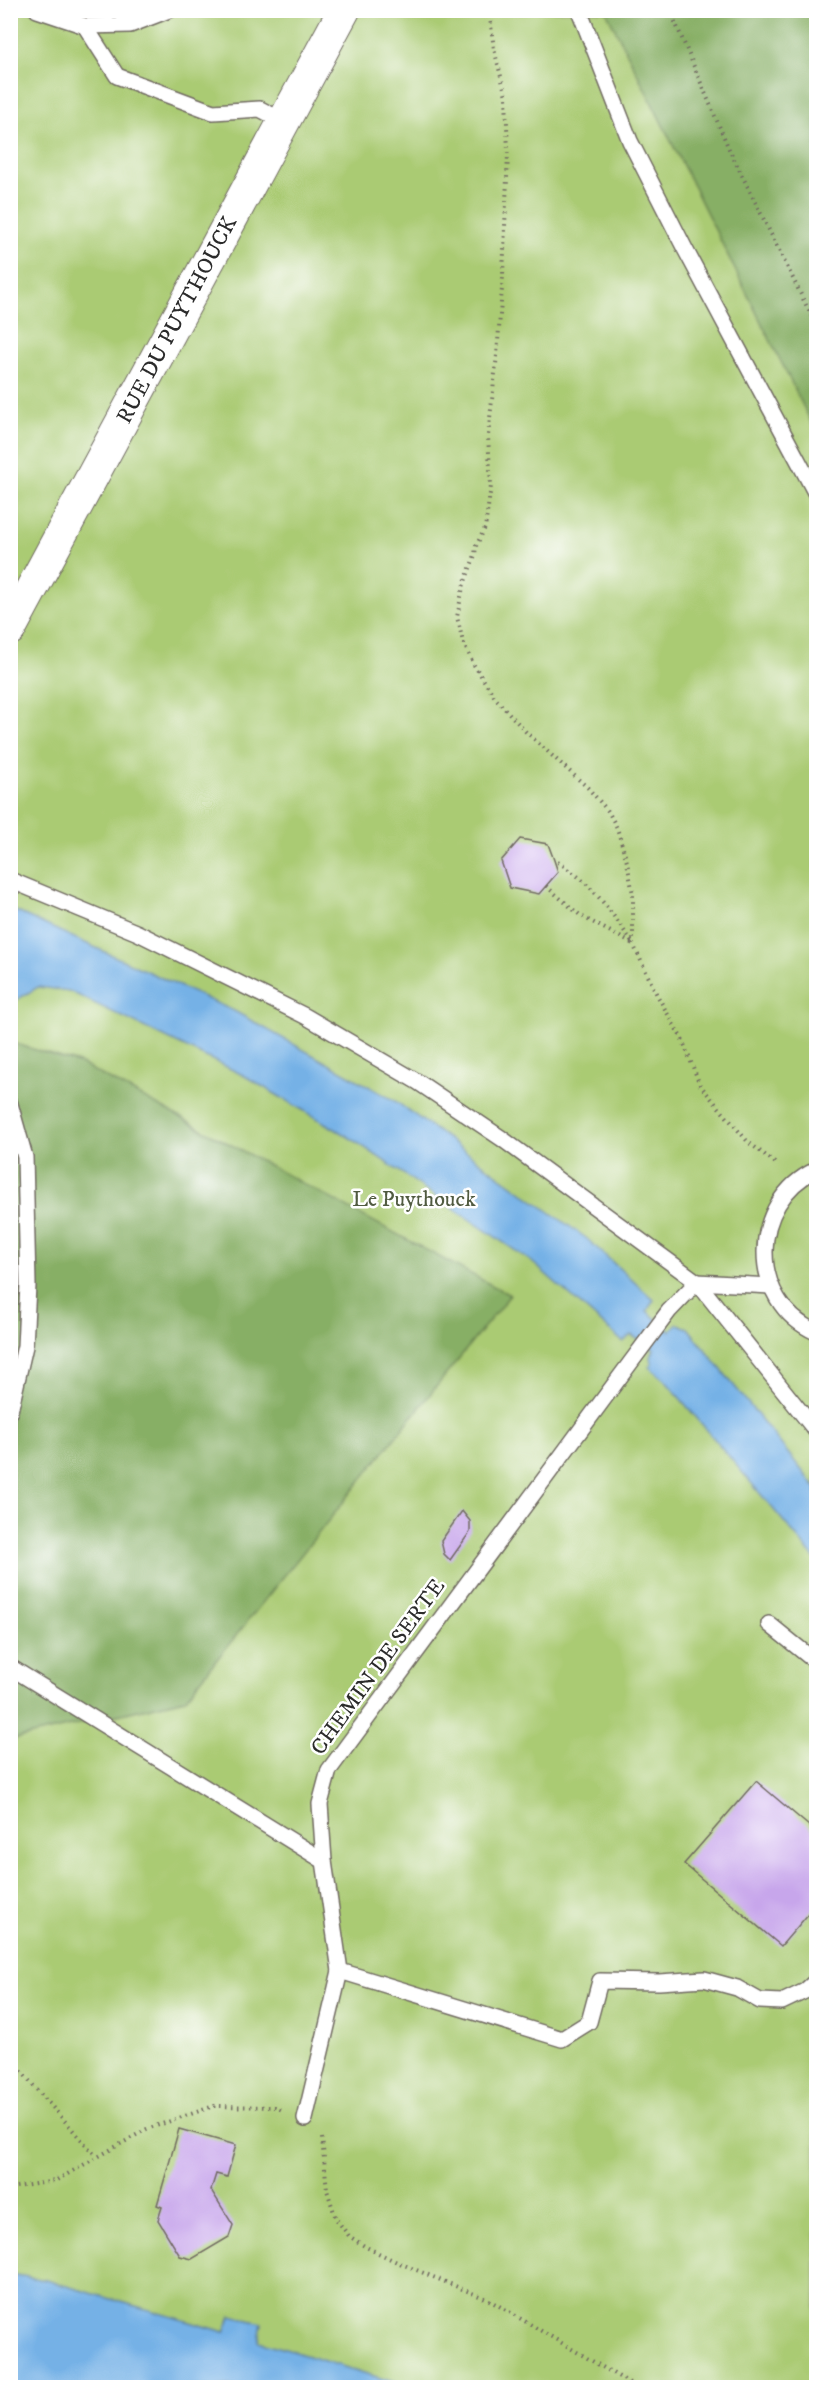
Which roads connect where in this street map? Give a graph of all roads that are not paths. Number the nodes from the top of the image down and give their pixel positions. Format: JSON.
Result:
{"nodes":[{"id":1,"x":37,"y":10,"type":"edge"},
{"id":2,"x":169,"y":10,"type":"edge"},
{"id":3,"x":344,"y":10,"type":"edge"},
{"id":4,"x":579,"y":10,"type":"edge"},
{"id":5,"x":85,"y":26,"type":"junction"},
{"id":6,"x":283,"y":121,"type":"junction"},
{"id":7,"x":816,"y":494,"type":"edge"},
{"id":8,"x":10,"y":629,"type":"edge"},
{"id":9,"x":10,"y":880,"type":"edge"},
{"id":10,"x":10,"y":1104,"type":"edge"},
{"id":11,"x":816,"y":1170,"type":"edge"},
{"id":12,"x":697,"y":1282,"type":"junction"},
{"id":13,"x":771,"y":1286,"type":"junction"},
{"id":14,"x":816,"y":1332,"type":"edge"},
{"id":15,"x":10,"y":1411,"type":"edge"},
{"id":16,"x":816,"y":1431,"type":"edge"},
{"id":17,"x":770,"y":1624,"type":"dead end"},
{"id":18,"x":816,"y":1662,"type":"edge"},
{"id":19,"x":10,"y":1667,"type":"edge"},
{"id":20,"x":324,"y":1861,"type":"junction"},
{"id":21,"x":340,"y":1971,"type":"junction"},
{"id":22,"x":816,"y":1981,"type":"edge"},
{"id":23,"x":305,"y":2119,"type":"road end"}],
"edges":[{"from":1,"to":5,"type":"lane"},
{"from":2,"to":5,"type":"lane"},
{"from":3,"to":6,"type":"street","name":"RUE DU PUYTHOUCK"},
{"from":4,"to":7,"type":"lane"},
{"from":5,"to":6,"type":"lane"},
{"from":6,"to":8,"type":"street","name":"RUE DU PUYTHOUCK"},
{"from":9,"to":12,"type":"lane"},
{"from":10,"to":15,"type":"lane"},
{"from":11,"to":13,"type":"lane"},
{"from":12,"to":13,"type":"lane"},
{"from":12,"to":16,"type":"lane"},
{"from":12,"to":20,"type":"lane","name":"CHEMIN DE SERTE"},
{"from":13,"to":14,"type":"lane"},
{"from":17,"to":18,"type":"lane"},
{"from":19,"to":20,"type":"lane"},
{"from":20,"to":21,"type":"lane","name":"CHEMIN DE SERTE"},
{"from":21,"to":22,"type":"lane"},
{"from":21,"to":23,"type":"lane","name":"CHEMIN DE SERTE"}]}
